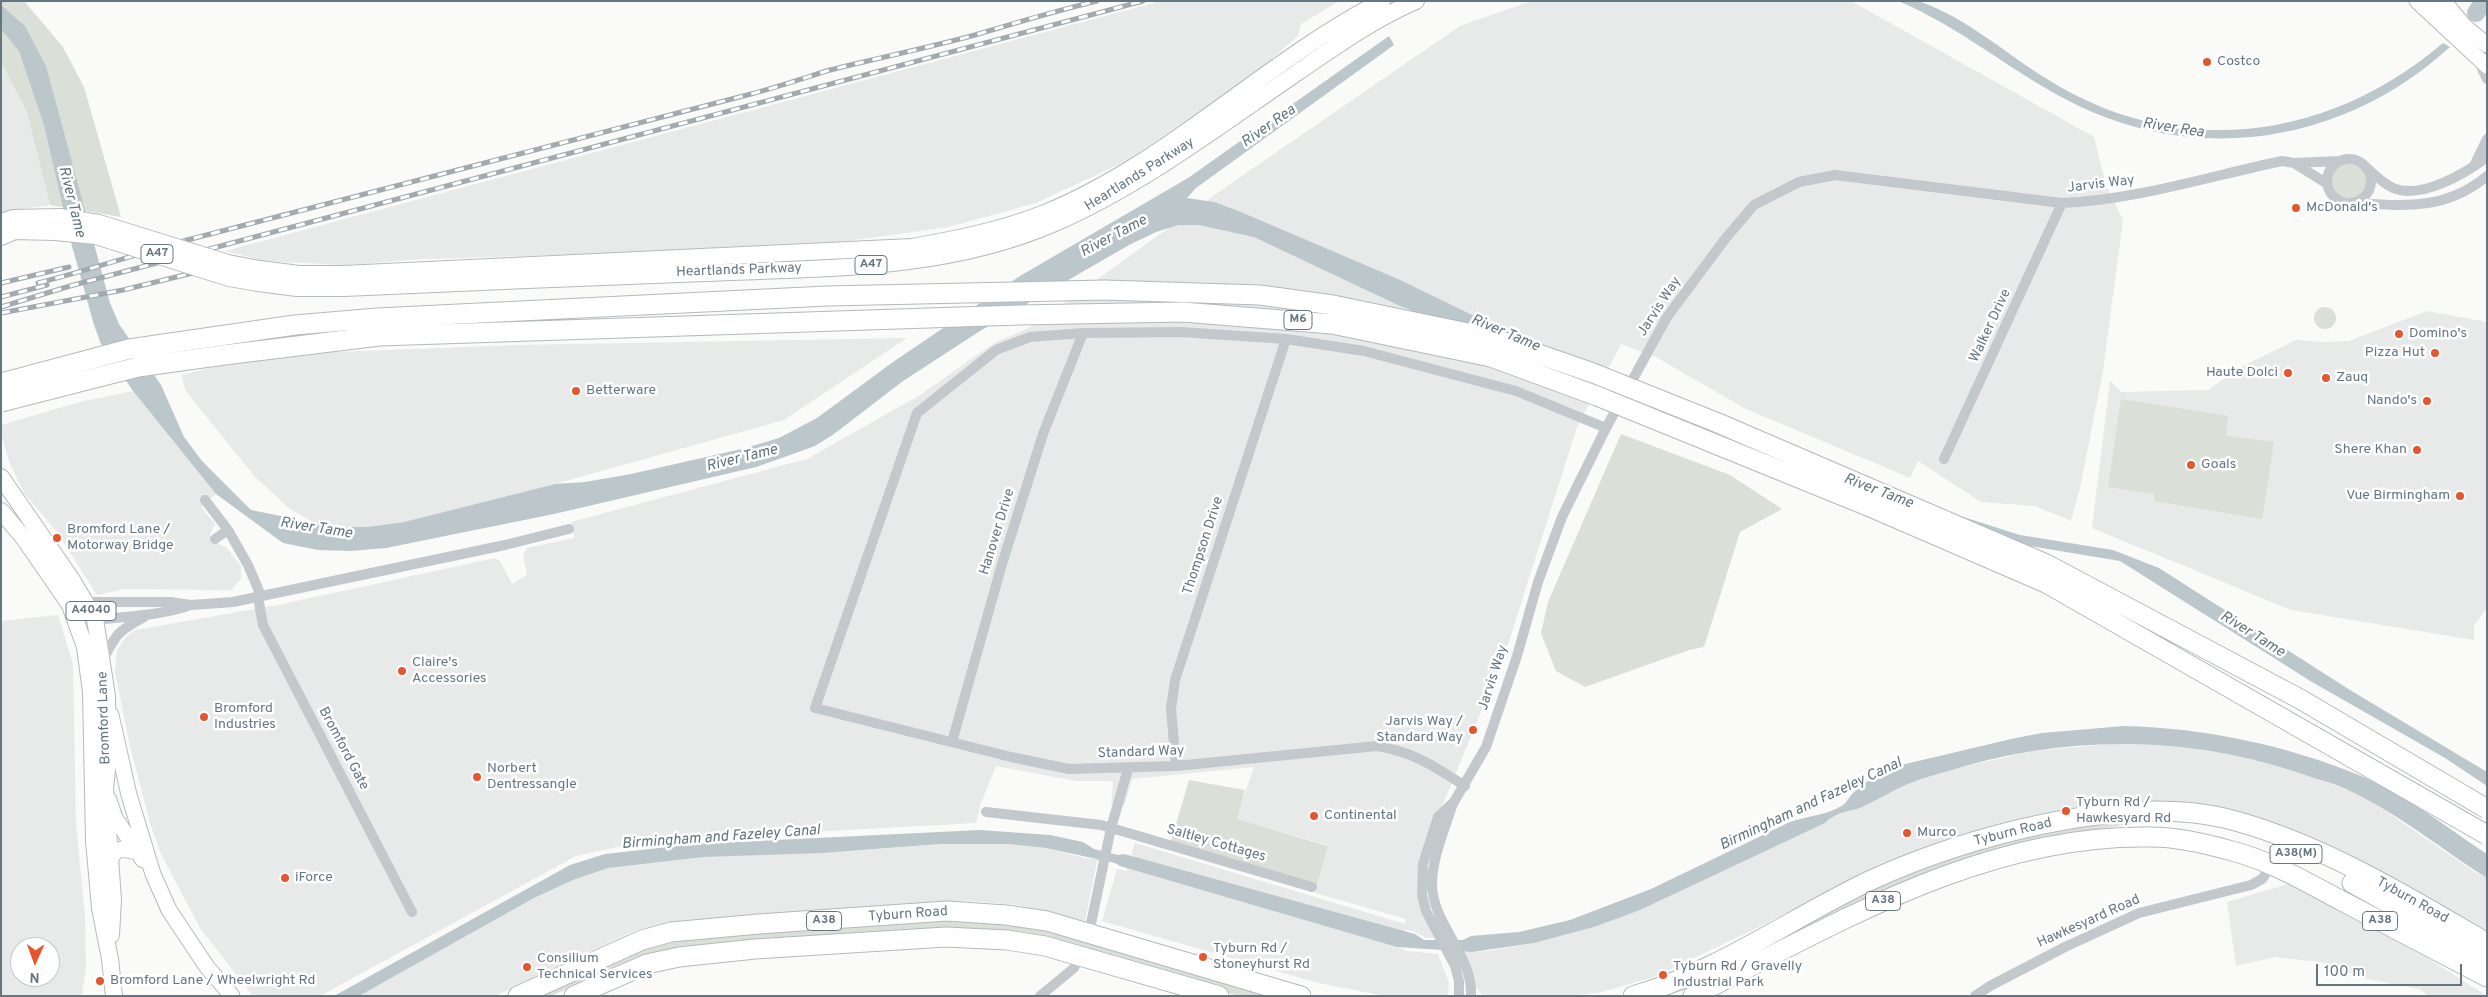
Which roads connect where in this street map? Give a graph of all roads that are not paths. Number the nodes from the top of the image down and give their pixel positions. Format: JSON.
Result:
{"nodes":[{"id":1,"x":1382,"y":1,"type":"edge"},
{"id":2,"x":1416,"y":1,"type":"edge"},
{"id":3,"x":2417,"y":1,"type":"edge"},
{"id":4,"x":2434,"y":1,"type":"edge"},
{"id":5,"x":2443,"y":1,"type":"edge"},
{"id":6,"x":2462,"y":24,"type":"junction"},
{"id":7,"x":2487,"y":45,"type":"edge"},
{"id":8,"x":2482,"y":62,"type":"edge"},
{"id":9,"x":2487,"y":79,"type":"edge"},
{"id":10,"x":2487,"y":139,"type":"edge"},
{"id":11,"x":2487,"y":157,"type":"edge"},
{"id":12,"x":2338,"y":161,"type":"junction"},
{"id":13,"x":2294,"y":163,"type":"junction"},
{"id":14,"x":2473,"y":167,"type":"junction"},
{"id":15,"x":2368,"y":168,"type":"junction"},
{"id":16,"x":2487,"y":176,"type":"edge"},
{"id":17,"x":2483,"y":182,"type":"edge"},
{"id":18,"x":2326,"y":183,"type":"junction"},
{"id":19,"x":2355,"y":202,"type":"junction"},
{"id":20,"x":2062,"y":204,"type":"junction"},
{"id":21,"x":1,"y":222,"type":"edge"},
{"id":22,"x":58,"y":224,"type":"junction"},
{"id":23,"x":1,"y":237,"type":"edge"},
{"id":24,"x":259,"y":276,"type":"junction"},
{"id":25,"x":1083,"y":333,"type":"junction"},
{"id":26,"x":1286,"y":339,"type":"junction"},
{"id":27,"x":1,"y":382,"type":"edge"},
{"id":28,"x":1,"y":402,"type":"edge"},
{"id":29,"x":1606,"y":428,"type":"junction"},
{"id":30,"x":1944,"y":459,"type":"dead end"},
{"id":31,"x":1,"y":477,"type":"edge"},
{"id":32,"x":205,"y":500,"type":"dead end"},
{"id":33,"x":1,"y":511,"type":"edge"},
{"id":34,"x":569,"y":529,"type":"dead end"},
{"id":35,"x":228,"y":530,"type":"junction"},
{"id":36,"x":215,"y":539,"type":"dead end"},
{"id":37,"x":258,"y":597,"type":"junction"},
{"id":38,"x":77,"y":603,"type":"junction"},
{"id":39,"x":191,"y":604,"type":"junction"},
{"id":40,"x":147,"y":616,"type":"junction"},
{"id":41,"x":95,"y":619,"type":"junction"},
{"id":42,"x":76,"y":623,"type":"junction"},
{"id":43,"x":103,"y":660,"type":"junction"},
{"id":44,"x":107,"y":696,"type":"junction"},
{"id":45,"x":952,"y":742,"type":"junction"},
{"id":46,"x":91,"y":750,"type":"junction"},
{"id":47,"x":1176,"y":766,"type":"junction"},
{"id":48,"x":1128,"y":769,"type":"junction"},
{"id":49,"x":1465,"y":786,"type":"junction"},
{"id":50,"x":106,"y":788,"type":"junction"},
{"id":51,"x":1454,"y":802,"type":"junction"},
{"id":52,"x":2487,"y":809,"type":"edge"},
{"id":53,"x":986,"y":812,"type":"dead end"},
{"id":54,"x":1111,"y":828,"type":"junction"},
{"id":55,"x":2487,"y":835,"type":"edge"},
{"id":56,"x":2086,"y":840,"type":"junction"},
{"id":57,"x":138,"y":852,"type":"junction"},
{"id":58,"x":110,"y":860,"type":"junction"},
{"id":59,"x":2272,"y":865,"type":"junction"},
{"id":60,"x":153,"y":874,"type":"junction"},
{"id":61,"x":1312,"y":887,"type":"dead end"},
{"id":62,"x":412,"y":912,"type":"dead end"},
{"id":63,"x":1089,"y":933,"type":"junction"},
{"id":64,"x":2487,"y":943,"type":"edge"},
{"id":65,"x":1080,"y":956,"type":"junction"},
{"id":66,"x":2487,"y":958,"type":"edge"},
{"id":67,"x":110,"y":959,"type":"junction"},
{"id":68,"x":2487,"y":976,"type":"edge"},
{"id":69,"x":1472,"y":983,"type":"junction"},
{"id":70,"x":1458,"y":995,"type":"edge"},
{"id":71,"x":114,"y":996,"type":"edge"},
{"id":72,"x":232,"y":996,"type":"edge"},
{"id":73,"x":518,"y":996,"type":"edge"},
{"id":74,"x":574,"y":996,"type":"edge"},
{"id":75,"x":1040,"y":996,"type":"edge"},
{"id":76,"x":1219,"y":996,"type":"edge"},
{"id":77,"x":1301,"y":996,"type":"edge"},
{"id":78,"x":1471,"y":996,"type":"edge"},
{"id":79,"x":1476,"y":996,"type":"edge"},
{"id":80,"x":1632,"y":996,"type":"edge"},
{"id":81,"x":1693,"y":996,"type":"edge"},
{"id":82,"x":1975,"y":996,"type":"edge"}],
"edges":[{"from":1,"to":24,"type":"main road","name":"Heartlands Parkway","number":"A47"},
{"from":2,"to":24,"type":"main road","name":"Heartlands Parkway","number":"A47"},
{"from":3,"to":8,"type":"street"},
{"from":4,"to":6,"type":"street"},
{"from":5,"to":6,"type":"main road"},
{"from":6,"to":7,"type":"street"},
{"from":8,"to":9,"type":"street"},
{"from":10,"to":14,"type":"street"},
{"from":11,"to":14,"type":"street"},
{"from":12,"to":13,"type":"street","name":"Jarvis Way"},
{"from":12,"to":15,"type":"street"},
{"from":12,"to":18,"type":"street"},
{"from":13,"to":18,"type":"street"},
{"from":13,"to":20,"type":"street","name":"Jarvis Way"},
{"from":14,"to":15,"type":"street"},
{"from":15,"to":19,"type":"street"},
{"from":16,"to":17,"type":"street"},
{"from":17,"to":19,"type":"street"},
{"from":18,"to":19,"type":"street"},
{"from":20,"to":29,"type":"street","name":"Jarvis Way"},
{"from":20,"to":30,"type":"street","name":"Walker Drive"},
{"from":21,"to":22,"type":"main road","name":"Heartlands Parkway","number":"A47"},
{"from":22,"to":23,"type":"main road","name":"Heartlands Parkway","number":"A47"},
{"from":22,"to":24,"type":"main road","name":"Heartlands Parkway","number":"A47","bridge":true},
{"from":25,"to":26,"type":"street"},
{"from":25,"to":45,"type":"street","name":"Hanover Drive"},
{"from":25,"to":45,"type":"street","name":"Standard Way"},
{"from":26,"to":29,"type":"street"},
{"from":26,"to":47,"type":"street","name":"Thompson Drive"},
{"from":27,"to":52,"type":"highway","number":"M6","bridge":true},
{"from":28,"to":55,"type":"highway","number":"M6","bridge":true},
{"from":29,"to":49,"type":"street","name":"Jarvis Way"},
{"from":31,"to":38,"type":"main road","name":"Bromford Lane","number":"A4040"},
{"from":32,"to":35,"type":"street","name":"Bromford Gate"},
{"from":33,"to":38,"type":"main road","name":"Bromford Lane","number":"A4040"},
{"from":34,"to":37,"type":"street"},
{"from":35,"to":36,"type":"street"},
{"from":35,"to":37,"type":"street","name":"Bromford Gate"},
{"from":37,"to":39,"type":"street"},
{"from":37,"to":62,"type":"street","name":"Bromford Gate"},
{"from":38,"to":39,"type":"street"},
{"from":38,"to":41,"type":"main road","name":"Bromford Lane","number":"A4040"},
{"from":38,"to":42,"type":"main road","name":"Bromford Lane","number":"A4040"},
{"from":39,"to":40,"type":"street"},
{"from":40,"to":41,"type":"street"},
{"from":40,"to":43,"type":"street"},
{"from":41,"to":42,"type":"street"},
{"from":41,"to":43,"type":"main road","name":"Bromford Lane","number":"A4040"},
{"from":42,"to":46,"type":"main road","name":"Bromford Lane","number":"A4040"},
{"from":43,"to":44,"type":"main road","name":"Bromford Lane","number":"A4040"},
{"from":44,"to":50,"type":"main road","name":"Bromford Lane","number":"A4040"},
{"from":44,"to":60,"type":"street"},
{"from":45,"to":48,"type":"street","name":"Standard Way"},
{"from":46,"to":50,"type":"street"},
{"from":46,"to":67,"type":"main road","name":"Bromford Lane","number":"A4040"},
{"from":47,"to":48,"type":"street","name":"Standard Way"},
{"from":47,"to":49,"type":"street","name":"Standard Way"},
{"from":48,"to":54,"type":"street"},
{"from":49,"to":51,"type":"street","name":"Jarvis Way"},
{"from":50,"to":57,"type":"street"},
{"from":50,"to":58,"type":"main road","name":"Bromford Lane","number":"A4040"},
{"from":51,"to":69,"type":"street","name":"Jarvis Way"},
{"from":51,"to":70,"type":"street","name":"Jarvis Way"},
{"from":53,"to":54,"type":"street","name":"Saltley Cottages"},
{"from":54,"to":61,"type":"street","name":"Saltley Cottages"},
{"from":54,"to":63,"type":"street"},
{"from":56,"to":59,"type":"highway","name":"Tyburn Road","number":"A38"},
{"from":56,"to":66,"type":"highway","number":"A38(M)"},
{"from":56,"to":81,"type":"highway","name":"Tyburn Road","number":"A38"},
{"from":57,"to":58,"type":"street"},
{"from":57,"to":60,"type":"street"},
{"from":58,"to":67,"type":"main road","name":"Bromford Lane","number":"A4040"},
{"from":59,"to":68,"type":"highway","name":"Tyburn Road","number":"A38"},
{"from":59,"to":82,"type":"street","name":"Hawkesyard Road"},
{"from":60,"to":72,"type":"street"},
{"from":63,"to":73,"type":"highway","name":"Tyburn Road","number":"A38"},
{"from":63,"to":77,"type":"highway","name":"Tyburn Road","number":"A38"},
{"from":64,"to":80,"type":"highway","name":"Tyburn Road","number":"A38"},
{"from":65,"to":74,"type":"highway","name":"Tyburn Road","number":"A38"},
{"from":65,"to":75,"type":"street"},
{"from":65,"to":76,"type":"highway","name":"Tyburn Road","number":"A38"},
{"from":67,"to":71,"type":"main road","name":"Bromford Lane","number":"A4040"},
{"from":69,"to":78,"type":"street"},
{"from":69,"to":79,"type":"street"}]}
